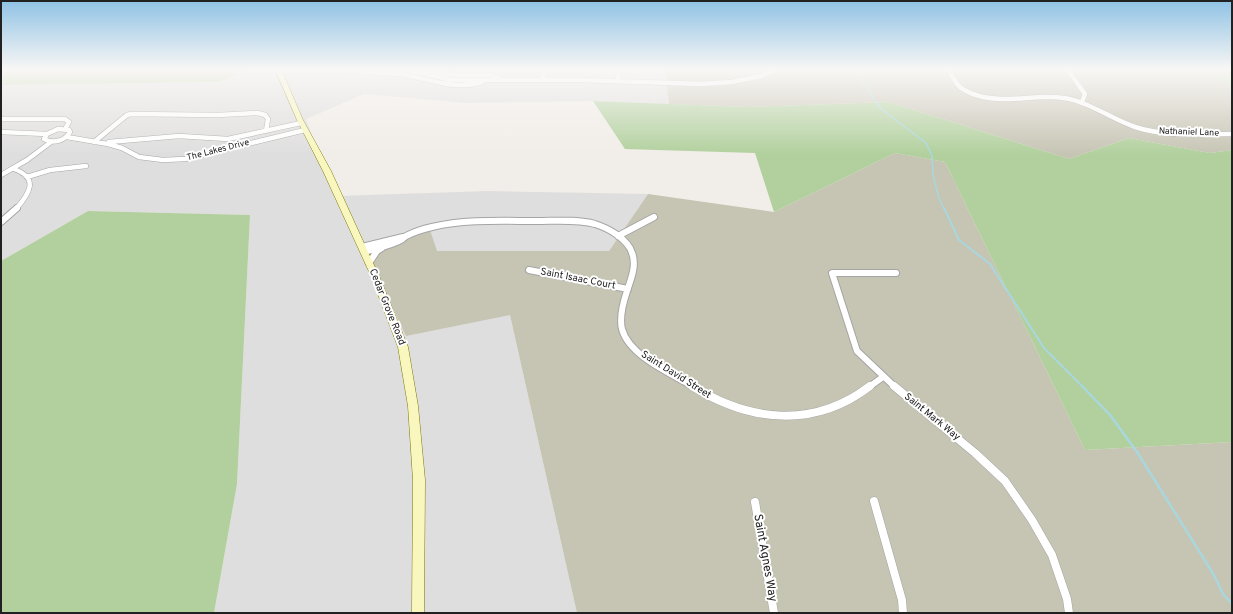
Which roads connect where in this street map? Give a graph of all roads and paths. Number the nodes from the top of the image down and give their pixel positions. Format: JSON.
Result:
{"nodes":[{"id":1,"x":291,"y":98,"type":"edge"},
{"id":2,"x":988,"y":98,"type":"edge"},
{"id":3,"x":1032,"y":98,"type":"edge"},
{"id":4,"x":1061,"y":98,"type":"edge"},
{"id":5,"x":1084,"y":98,"type":"edge"},
{"id":6,"x":1082,"y":102,"type":"junction"},
{"id":7,"x":1,"y":119,"type":"edge"},
{"id":8,"x":303,"y":126,"type":"junction"},
{"id":9,"x":65,"y":129,"type":"junction"},
{"id":10,"x":266,"y":131,"type":"junction"},
{"id":11,"x":1,"y":132,"type":"edge"},
{"id":12,"x":47,"y":134,"type":"junction"},
{"id":13,"x":1232,"y":134,"type":"edge"},
{"id":14,"x":67,"y":138,"type":"junction"},
{"id":15,"x":145,"y":139,"type":"junction"},
{"id":16,"x":51,"y":142,"type":"junction"},
{"id":17,"x":94,"y":142,"type":"junction"},
{"id":18,"x":100,"y":143,"type":"junction"},
{"id":19,"x":131,"y":152,"type":"junction"},
{"id":20,"x":86,"y":166,"type":"dead end"},
{"id":21,"x":14,"y":169,"type":"junction"},
{"id":22,"x":1,"y":175,"type":"edge"},
{"id":23,"x":27,"y":176,"type":"junction"},
{"id":24,"x":654,"y":217,"type":"dead end"},
{"id":25,"x":1,"y":222,"type":"edge"},
{"id":26,"x":618,"y":236,"type":"junction"},
{"id":27,"x":357,"y":237,"type":"junction"},
{"id":28,"x":387,"y":242,"type":"junction"},
{"id":29,"x":363,"y":249,"type":"junction"},
{"id":30,"x":369,"y":263,"type":"junction"},
{"id":31,"x":529,"y":270,"type":"dead end"},
{"id":32,"x":896,"y":273,"type":"dead end"},
{"id":33,"x":628,"y":289,"type":"junction"},
{"id":34,"x":883,"y":376,"type":"junction"},
{"id":35,"x":874,"y":501,"type":"dead end"},
{"id":36,"x":755,"y":502,"type":"dead end"},
{"id":37,"x":418,"y":613,"type":"edge"},
{"id":38,"x":774,"y":613,"type":"edge"},
{"id":39,"x":903,"y":613,"type":"edge"},
{"id":40,"x":1070,"y":613,"type":"edge"}],
"edges":[{"from":1,"to":8,"type":"main road","name":"Cedar Grove Road"},
{"from":2,"to":3,"type":"street","name":"Nathaniel Lane"},
{"from":4,"to":6,"type":"street","name":"Nathaniel Lane"},
{"from":5,"to":6,"type":"street"},
{"from":6,"to":13,"type":"street","name":"Nathaniel Lane"},
{"from":7,"to":9,"type":"street"},
{"from":8,"to":10,"type":"street","name":"The Lakes Drive"},
{"from":8,"to":19,"type":"street","name":"The Lakes Drive"},
{"from":8,"to":27,"type":"main road","name":"Cedar Grove Road"},
{"from":9,"to":12,"type":"street"},
{"from":9,"to":14,"type":"street"},
{"from":10,"to":15,"type":"street","name":"The Lakes Drive"},
{"from":10,"to":17,"type":"street"},
{"from":11,"to":12,"type":"street"},
{"from":12,"to":16,"type":"street"},
{"from":14,"to":16,"type":"street","name":"The Lakes Drive"},
{"from":14,"to":17,"type":"street","name":"The Lakes Drive"},
{"from":15,"to":18,"type":"street","name":"The Lakes Drive"},
{"from":15,"to":19,"type":"street"},
{"from":16,"to":21,"type":"street"},
{"from":17,"to":18,"type":"street","name":"The Lakes Drive"},
{"from":18,"to":19,"type":"street","name":"The Lakes Drive"},
{"from":20,"to":23,"type":"street"},
{"from":21,"to":22,"type":"street"},
{"from":21,"to":23,"type":"street"},
{"from":23,"to":25,"type":"street"},
{"from":24,"to":26,"type":"street"},
{"from":26,"to":28,"type":"street","name":"Saint David Street"},
{"from":26,"to":33,"type":"street","name":"Saint David Street"},
{"from":27,"to":28,"type":"street"},
{"from":27,"to":29,"type":"main road","name":"Cedar Grove Road"},
{"from":28,"to":29,"type":"street","name":"Saint David Street"},
{"from":28,"to":30,"type":"street"},
{"from":29,"to":30,"type":"main road","name":"Cedar Grove Road"},
{"from":30,"to":37,"type":"main road","name":"Cedar Grove Road"},
{"from":31,"to":33,"type":"street","name":"Saint Isaac Court"},
{"from":32,"to":34,"type":"street","name":"Saint Mark Way"},
{"from":33,"to":34,"type":"street","name":"Saint David Street"},
{"from":34,"to":40,"type":"street","name":"Saint Mark Way"},
{"from":35,"to":39,"type":"street"},
{"from":36,"to":38,"type":"street","name":"Saint Agnes Way"}]}
